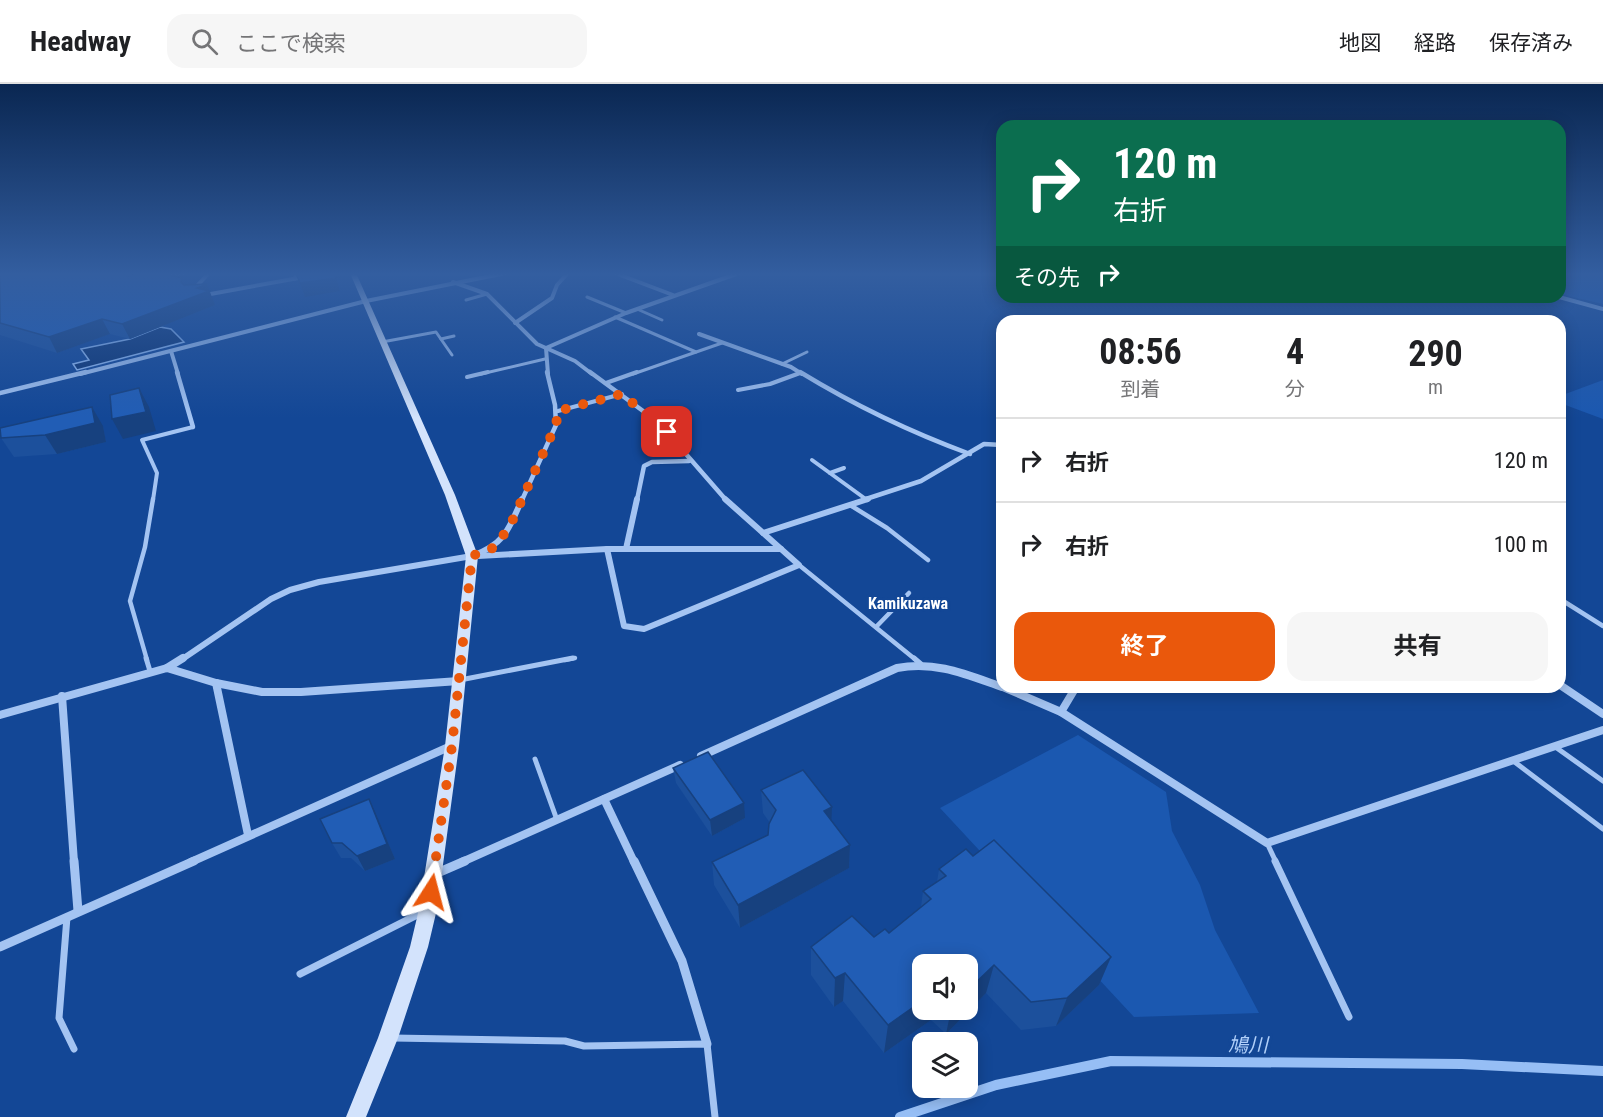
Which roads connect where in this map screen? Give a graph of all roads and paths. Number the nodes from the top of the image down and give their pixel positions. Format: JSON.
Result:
{"nodes":[{"id":1,"x":293,"y":321,"type":"edge"},
{"id":2,"x":374,"y":321,"type":"edge"},
{"id":3,"x":608,"y":321,"type":"edge"},
{"id":4,"x":623,"y":321,"type":"edge"},
{"id":5,"x":515,"y":323,"type":"edge"},
{"id":6,"x":699,"y":334,"type":"dead end"},
{"id":7,"x":454,"y":336,"type":"dead end"},
{"id":8,"x":441,"y":339,"type":"junction"},
{"id":9,"x":382,"y":342,"type":"junction"},
{"id":10,"x":722,"y":343,"type":"junction"},
{"id":11,"x":546,"y":348,"type":"junction"},
{"id":12,"x":171,"y":351,"type":"junction"},
{"id":13,"x":696,"y":352,"type":"junction"},
{"id":14,"x":807,"y":352,"type":"dead end"},
{"id":15,"x":452,"y":355,"type":"dead end"},
{"id":16,"x":545,"y":359,"type":"junction"},
{"id":17,"x":782,"y":363,"type":"junction"},
{"id":18,"x":800,"y":373,"type":"junction"},
{"id":19,"x":467,"y":377,"type":"dead end"},
{"id":20,"x":606,"y":383,"type":"junction"},
{"id":21,"x":738,"y":390,"type":"dead end"},
{"id":22,"x":0,"y":393,"type":"edge"},
{"id":23,"x":622,"y":394,"type":"junction"},
{"id":24,"x":558,"y":411,"type":"junction"},
{"id":25,"x":194,"y":427,"type":"joint"},
{"id":26,"x":996,"y":445,"type":"edge"},
{"id":27,"x":970,"y":454,"type":"junction"},
{"id":28,"x":812,"y":460,"type":"dead end"},
{"id":29,"x":689,"y":461,"type":"junction"},
{"id":30,"x":844,"y":468,"type":"dead end"},
{"id":31,"x":830,"y":473,"type":"junction"},
{"id":32,"x":867,"y":500,"type":"junction"},
{"id":33,"x":850,"y":505,"type":"junction"},
{"id":34,"x":763,"y":533,"type":"junction"},
{"id":35,"x":607,"y":549,"type":"junction"},
{"id":36,"x":626,"y":549,"type":"junction"},
{"id":37,"x":781,"y":549,"type":"junction"},
{"id":38,"x":472,"y":556,"type":"junction"},
{"id":39,"x":928,"y":560,"type":"dead end"},
{"id":40,"x":799,"y":565,"type":"junction"},
{"id":41,"x":909,"y":593,"type":"dead end"},
{"id":42,"x":1566,"y":603,"type":"edge"},
{"id":43,"x":1603,"y":626,"type":"edge"},
{"id":44,"x":876,"y":627,"type":"junction"},
{"id":45,"x":575,"y":658,"type":"dead end"},
{"id":46,"x":921,"y":663,"type":"junction"},
{"id":47,"x":167,"y":668,"type":"junction"},
{"id":48,"x":150,"y":670,"type":"junction"},
{"id":49,"x":459,"y":681,"type":"junction"},
{"id":50,"x":216,"y":683,"type":"junction"},
{"id":51,"x":996,"y":685,"type":"edge"},
{"id":52,"x":1566,"y":690,"type":"edge"},
{"id":53,"x":1018,"y":693,"type":"edge"},
{"id":54,"x":1072,"y":693,"type":"edge"},
{"id":55,"x":62,"y":696,"type":"junction"},
{"id":56,"x":1061,"y":711,"type":"junction"},
{"id":57,"x":1603,"y":714,"type":"edge"},
{"id":58,"x":0,"y":715,"type":"edge"},
{"id":59,"x":1603,"y":730,"type":"edge"},
{"id":60,"x":452,"y":746,"type":"junction"},
{"id":61,"x":1554,"y":746,"type":"junction"},
{"id":62,"x":535,"y":759,"type":"dead end"},
{"id":63,"x":1512,"y":760,"type":"junction"},
{"id":64,"x":1603,"y":781,"type":"edge"},
{"id":65,"x":604,"y":799,"type":"junction"},
{"id":66,"x":557,"y":820,"type":"junction"},
{"id":67,"x":1603,"y":829,"type":"edge"},
{"id":68,"x":248,"y":835,"type":"junction"},
{"id":69,"x":1267,"y":843,"type":"junction"},
{"id":70,"x":434,"y":875,"type":"junction"},
{"id":71,"x":428,"y":909,"type":"junction"},
{"id":72,"x":78,"y":911,"type":"junction"},
{"id":73,"x":68,"y":916,"type":"junction"},
{"id":74,"x":0,"y":947,"type":"edge"},
{"id":75,"x":300,"y":974,"type":"dead end"},
{"id":76,"x":1349,"y":1017,"type":"dead end"},
{"id":77,"x":387,"y":1038,"type":"junction"},
{"id":78,"x":706,"y":1044,"type":"junction"},
{"id":79,"x":74,"y":1049,"type":"dead end"},
{"id":80,"x":356,"y":1117,"type":"edge"},
{"id":81,"x":715,"y":1117,"type":"edge"}],
"edges":[{"from":1,"to":12,"type":"street"},
{"from":2,"to":9,"type":"street"},
{"from":3,"to":11,"type":"street"},
{"from":4,"to":13,"type":"lane"},
{"from":5,"to":11,"type":"street"},
{"from":6,"to":10,"type":"street"},
{"from":7,"to":8,"type":"lane"},
{"from":8,"to":9,"type":"lane"},
{"from":8,"to":15,"type":"lane"},
{"from":9,"to":38,"type":"street"},
{"from":10,"to":13,"type":"lane"},
{"from":10,"to":17,"type":"street"},
{"from":11,"to":16,"type":"street"},
{"from":11,"to":20,"type":"street"},
{"from":12,"to":22,"type":"street"},
{"from":12,"to":25,"type":"street"},
{"from":13,"to":20,"type":"lane"},
{"from":14,"to":17,"type":"lane"},
{"from":16,"to":19,"type":"lane"},
{"from":16,"to":24,"type":"street"},
{"from":17,"to":18,"type":"street"},
{"from":18,"to":21,"type":"lane"},
{"from":18,"to":27,"type":"street"},
{"from":20,"to":23,"type":"street"},
{"from":23,"to":24,"type":"lane"},
{"from":23,"to":29,"type":"street"},
{"from":24,"to":38,"type":"street"},
{"from":25,"to":48,"type":"lane"},
{"from":26,"to":27,"type":"street"},
{"from":27,"to":32,"type":"street"},
{"from":28,"to":31,"type":"lane"},
{"from":29,"to":34,"type":"street"},
{"from":29,"to":36,"type":"street"},
{"from":30,"to":31,"type":"lane"},
{"from":31,"to":32,"type":"lane"},
{"from":32,"to":33,"type":"street"},
{"from":33,"to":34,"type":"street"},
{"from":33,"to":39,"type":"lane"},
{"from":34,"to":37,"type":"street"},
{"from":35,"to":36,"type":"street"},
{"from":35,"to":38,"type":"street"},
{"from":35,"to":40,"type":"street"},
{"from":36,"to":37,"type":"street"},
{"from":37,"to":40,"type":"street"},
{"from":38,"to":47,"type":"street"},
{"from":38,"to":49,"type":"street"},
{"from":40,"to":44,"type":"lane"},
{"from":41,"to":44,"type":"lane"},
{"from":42,"to":43,"type":"lane"},
{"from":44,"to":46,"type":"lane"},
{"from":45,"to":49,"type":"lane"},
{"from":46,"to":51,"type":"street"},
{"from":46,"to":65,"type":"street"},
{"from":47,"to":48,"type":"street"},
{"from":47,"to":50,"type":"street"},
{"from":48,"to":55,"type":"street"},
{"from":49,"to":50,"type":"street"},
{"from":49,"to":60,"type":"street"},
{"from":50,"to":68,"type":"street"},
{"from":52,"to":57,"type":"street"},
{"from":53,"to":56,"type":"street"},
{"from":54,"to":56,"type":"street"},
{"from":55,"to":58,"type":"street"},
{"from":55,"to":72,"type":"street"},
{"from":56,"to":69,"type":"street"},
{"from":59,"to":61,"type":"street"},
{"from":60,"to":68,"type":"street"},
{"from":60,"to":70,"type":"street"},
{"from":61,"to":63,"type":"street"},
{"from":61,"to":64,"type":"lane"},
{"from":62,"to":66,"type":"lane"},
{"from":63,"to":67,"type":"lane"},
{"from":63,"to":69,"type":"street"},
{"from":65,"to":66,"type":"street"},
{"from":65,"to":78,"type":"street"},
{"from":66,"to":70,"type":"street"},
{"from":68,"to":72,"type":"street"},
{"from":69,"to":76,"type":"lane"},
{"from":70,"to":71,"type":"street"},
{"from":71,"to":75,"type":"lane"},
{"from":71,"to":77,"type":"street"},
{"from":72,"to":73,"type":"street"},
{"from":73,"to":74,"type":"street"},
{"from":73,"to":79,"type":"lane"},
{"from":77,"to":78,"type":"lane"},
{"from":77,"to":80,"type":"street"},
{"from":78,"to":81,"type":"lane"}]}
